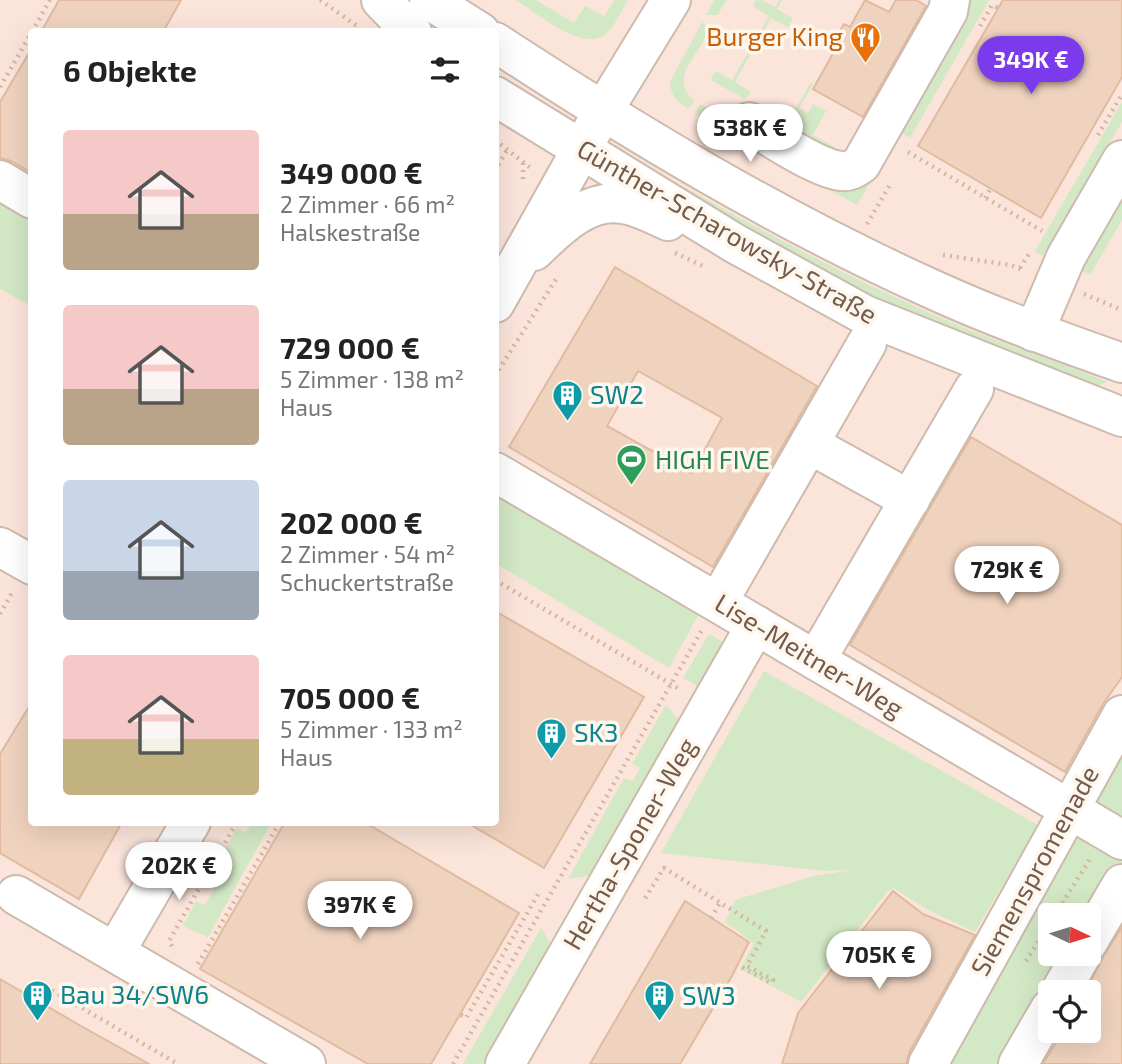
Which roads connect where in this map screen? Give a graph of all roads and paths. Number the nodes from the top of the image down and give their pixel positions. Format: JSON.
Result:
{"nodes":[{"id":1,"x":50,"y":0,"type":"edge"},
{"id":2,"x":320,"y":0,"type":"edge"},
{"id":3,"x":381,"y":0,"type":"edge"},
{"id":4,"x":429,"y":0,"type":"edge"},
{"id":5,"x":671,"y":0,"type":"edge"},
{"id":6,"x":950,"y":0,"type":"edge"},
{"id":7,"x":34,"y":28,"type":"edge"},
{"id":8,"x":358,"y":28,"type":"edge"},
{"id":9,"x":408,"y":28,"type":"edge"},
{"id":10,"x":474,"y":28,"type":"edge"},
{"id":11,"x":28,"y":39,"type":"edge"},
{"id":12,"x":499,"y":44,"type":"edge"},
{"id":13,"x":0,"y":87,"type":"edge"},
{"id":14,"x":499,"y":98,"type":"edge"},
{"id":15,"x":603,"y":111,"type":"junction"},
{"id":16,"x":749,"y":122,"type":"dead end"},
{"id":17,"x":581,"y":148,"type":"junction"},
{"id":18,"x":508,"y":150,"type":"dead end"},
{"id":19,"x":908,"y":152,"type":"dead end"},
{"id":20,"x":1122,"y":160,"type":"edge"},
{"id":21,"x":499,"y":165,"type":"edge"},
{"id":22,"x":0,"y":180,"type":"edge"},
{"id":23,"x":990,"y":188,"type":"dead end"},
{"id":24,"x":28,"y":197,"type":"edge"},
{"id":25,"x":985,"y":198,"type":"junction"},
{"id":26,"x":856,"y":218,"type":"dead end"},
{"id":27,"x":879,"y":230,"type":"dead end"},
{"id":28,"x":1042,"y":231,"type":"dead end"},
{"id":29,"x":734,"y":243,"type":"junction"},
{"id":30,"x":935,"y":253,"type":"dead end"},
{"id":31,"x":515,"y":268,"type":"junction"},
{"id":32,"x":560,"y":272,"type":"dead end"},
{"id":33,"x":1054,"y":282,"type":"junction"},
{"id":34,"x":499,"y":296,"type":"edge"},
{"id":35,"x":1122,"y":310,"type":"edge"},
{"id":36,"x":1034,"y":332,"type":"junction"},
{"id":37,"x":867,"y":343,"type":"dead end"},
{"id":38,"x":1122,"y":363,"type":"edge"},
{"id":39,"x":499,"y":370,"type":"edge"},
{"id":40,"x":974,"y":389,"type":"dead end"},
{"id":41,"x":1118,"y":405,"type":"edge"},
{"id":42,"x":809,"y":444,"type":"junction"},
{"id":43,"x":499,"y":474,"type":"edge"},
{"id":44,"x":910,"y":499,"type":"junction"},
{"id":45,"x":0,"y":547,"type":"edge"},
{"id":46,"x":28,"y":563,"type":"edge"},
{"id":47,"x":499,"y":582,"type":"edge"},
{"id":48,"x":718,"y":602,"type":"junction"},
{"id":49,"x":756,"y":625,"type":"junction"},
{"id":50,"x":816,"y":660,"type":"junction"},
{"id":51,"x":671,"y":684,"type":"junction"},
{"id":52,"x":1122,"y":715,"type":"edge"},
{"id":53,"x":1070,"y":810,"type":"junction"},
{"id":54,"x":189,"y":826,"type":"edge"},
{"id":55,"x":235,"y":826,"type":"edge"},
{"id":56,"x":278,"y":826,"type":"edge"},
{"id":57,"x":1115,"y":835,"type":"edge"},
{"id":58,"x":1122,"y":884,"type":"edge"},
{"id":59,"x":540,"y":891,"type":"dead end"},
{"id":60,"x":16,"y":895,"type":"dead end"},
{"id":61,"x":645,"y":898,"type":"dead end"},
{"id":62,"x":720,"y":903,"type":"junction"},
{"id":63,"x":1064,"y":903,"type":"edge"},
{"id":64,"x":711,"y":918,"type":"dead end"},
{"id":65,"x":1101,"y":920,"type":"edge"},
{"id":66,"x":997,"y":937,"type":"junction"},
{"id":67,"x":115,"y":952,"type":"junction"},
{"id":68,"x":176,"y":953,"type":"dead end"},
{"id":69,"x":1024,"y":964,"type":"dead end"},
{"id":70,"x":198,"y":965,"type":"dead end"},
{"id":71,"x":738,"y":965,"type":"dead end"},
{"id":72,"x":46,"y":987,"type":"dead end"},
{"id":73,"x":461,"y":1015,"type":"dead end"},
{"id":74,"x":1038,"y":1030,"type":"edge"},
{"id":75,"x":178,"y":1064,"type":"edge"},
{"id":76,"x":306,"y":1064,"type":"edge"},
{"id":77,"x":453,"y":1064,"type":"edge"},
{"id":78,"x":505,"y":1064,"type":"edge"},
{"id":79,"x":928,"y":1064,"type":"edge"},
{"id":80,"x":1018,"y":1064,"type":"edge"}],
"edges":[{"from":1,"to":7,"type":"path"},
{"from":2,"to":8,"type":"path"},
{"from":3,"to":9,"type":"street"},
{"from":4,"to":10,"type":"street"},
{"from":5,"to":15,"type":"street"},
{"from":6,"to":16,"type":"street"},
{"from":11,"to":13,"type":"path"},
{"from":12,"to":15,"type":"street","name":"Günther-Scharowsky-Straße"},
{"from":14,"to":17,"type":"street","name":"Günther-Scharowsky-Straße"},
{"from":15,"to":17,"type":"street"},
{"from":15,"to":36,"type":"street","name":"Günther-Scharowsky-Straße"},
{"from":17,"to":29,"type":"street","name":"Günther-Scharowsky-Straße"},
{"from":17,"to":31,"type":"street"},
{"from":18,"to":21,"type":"path"},
{"from":19,"to":25,"type":"path"},
{"from":20,"to":33,"type":"street"},
{"from":22,"to":24,"type":"street"},
{"from":23,"to":25,"type":"path"},
{"from":25,"to":28,"type":"path"},
{"from":26,"to":27,"type":"path"},
{"from":29,"to":31,"type":"street"},
{"from":29,"to":41,"type":"street","name":"Günther-Scharowsky-Straße"},
{"from":30,"to":33,"type":"path"},
{"from":31,"to":34,"type":"street"},
{"from":32,"to":39,"type":"path"},
{"from":33,"to":35,"type":"path"},
{"from":33,"to":36,"type":"street"},
{"from":36,"to":38,"type":"street","name":"Günther-Scharowsky-Straße"},
{"from":37,"to":42,"type":"street"},
{"from":40,"to":44,"type":"street"},
{"from":42,"to":44,"type":"street"},
{"from":42,"to":48,"type":"street"},
{"from":43,"to":48,"type":"street","name":"Lise-Meitner-Weg"},
{"from":44,"to":50,"type":"street"},
{"from":45,"to":46,"type":"street"},
{"from":47,"to":51,"type":"path"},
{"from":48,"to":49,"type":"street","name":"Lise-Meitner-Weg"},
{"from":48,"to":51,"type":"path"},
{"from":49,"to":50,"type":"street","name":"Lise-Meitner-Weg"},
{"from":49,"to":78,"type":"street","name":"Hertha-Sponer-Weg"},
{"from":50,"to":53,"type":"street","name":"Lise-Meitner-Weg"},
{"from":51,"to":77,"type":"path"},
{"from":52,"to":53,"type":"street","name":"Siemenspromenade"},
{"from":53,"to":57,"type":"street","name":"Lise-Meitner-Weg"},
{"from":53,"to":66,"type":"street","name":"Siemenspromenade"},
{"from":54,"to":67,"type":"street"},
{"from":55,"to":68,"type":"path"},
{"from":56,"to":70,"type":"path"},
{"from":57,"to":63,"type":"path"},
{"from":58,"to":65,"type":"street"},
{"from":59,"to":73,"type":"path"},
{"from":60,"to":67,"type":"street"},
{"from":61,"to":62,"type":"path"},
{"from":62,"to":64,"type":"path"},
{"from":62,"to":71,"type":"path"},
{"from":66,"to":69,"type":"path"},
{"from":66,"to":79,"type":"street","name":"Siemenspromenade"},
{"from":67,"to":76,"type":"street"},
{"from":72,"to":75,"type":"path"},
{"from":74,"to":80,"type":"street"}]}
